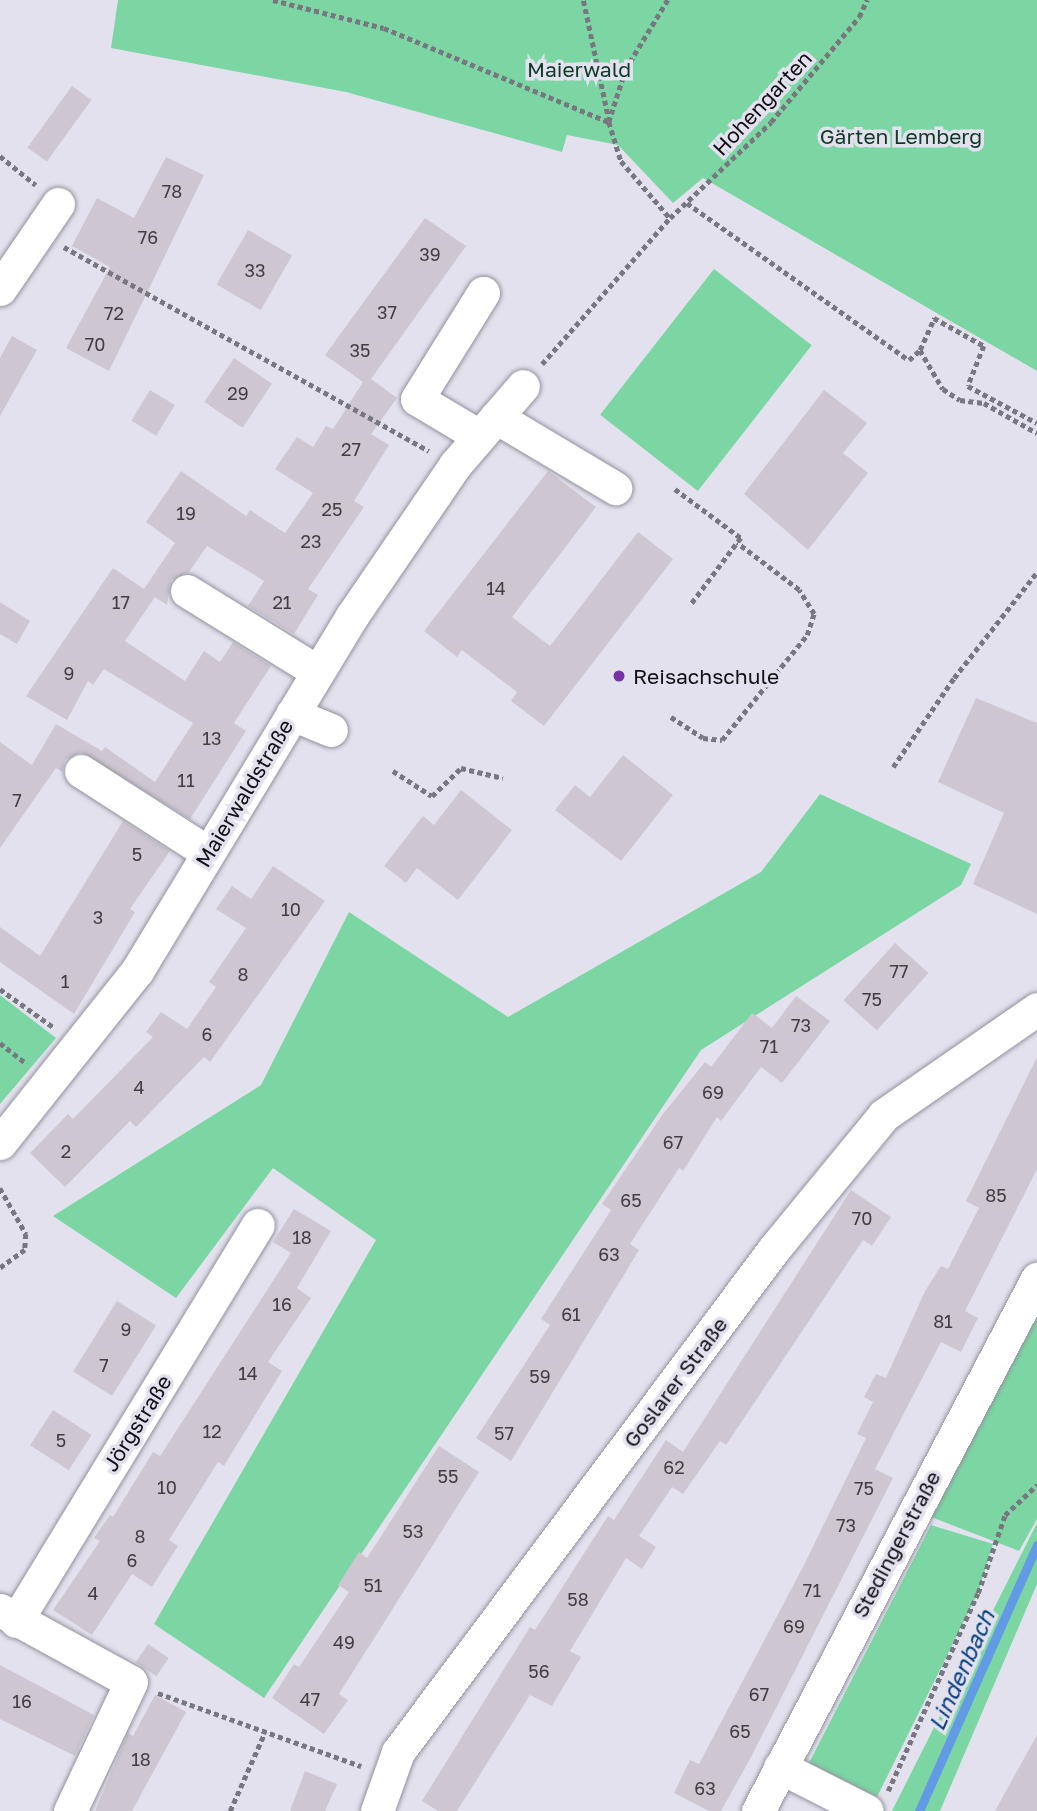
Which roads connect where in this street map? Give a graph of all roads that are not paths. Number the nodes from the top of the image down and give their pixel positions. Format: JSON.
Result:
{"nodes":[{"id":1,"x":58,"y":204,"type":"dead end"},
{"id":2,"x":0,"y":289,"type":"edge"},
{"id":3,"x":483,"y":293,"type":"dead end"},
{"id":4,"x":523,"y":386,"type":"road end"},
{"id":5,"x":487,"y":426,"type":"junction"},
{"id":6,"x":615,"y":488,"type":"dead end"},
{"id":7,"x":187,"y":591,"type":"dead end"},
{"id":8,"x":318,"y":672,"type":"junction"},
{"id":9,"x":292,"y":714,"type":"junction"},
{"id":10,"x":331,"y":730,"type":"dead end"},
{"id":11,"x":81,"y":771,"type":"dead end"},
{"id":12,"x":208,"y":853,"type":"junction"},
{"id":13,"x":1037,"y":1009,"type":"edge"},
{"id":14,"x":0,"y":1143,"type":"edge"},
{"id":15,"x":258,"y":1225,"type":"dead end"},
{"id":16,"x":1037,"y":1279,"type":"edge"},
{"id":17,"x":8,"y":1616,"type":"edge"},
{"id":18,"x":779,"y":1767,"type":"junction"},
{"id":19,"x":875,"y":1806,"type":"edge"},
{"id":20,"x":70,"y":1811,"type":"edge"},
{"id":21,"x":377,"y":1811,"type":"edge"},
{"id":22,"x":758,"y":1811,"type":"edge"}],
"edges":[{"from":1,"to":2,"type":"street"},
{"from":3,"to":5,"type":"street"},
{"from":4,"to":5,"type":"street","name":"Maierwaldstraße"},
{"from":5,"to":6,"type":"street"},
{"from":5,"to":8,"type":"street","name":"Maierwaldstraße"},
{"from":7,"to":8,"type":"street"},
{"from":8,"to":9,"type":"street","name":"Maierwaldstraße"},
{"from":9,"to":10,"type":"street"},
{"from":9,"to":12,"type":"street","name":"Maierwaldstraße"},
{"from":11,"to":12,"type":"street"},
{"from":12,"to":14,"type":"street","name":"Maierwaldstraße"},
{"from":13,"to":21,"type":"street","name":"Goslarer Straße"},
{"from":15,"to":17,"type":"street","name":"Jörgstraße"},
{"from":16,"to":18,"type":"street","name":"Stedingerstraße"},
{"from":17,"to":20,"type":"street"},
{"from":18,"to":19,"type":"street"},
{"from":18,"to":22,"type":"street","name":"Stedingerstraße"}]}
